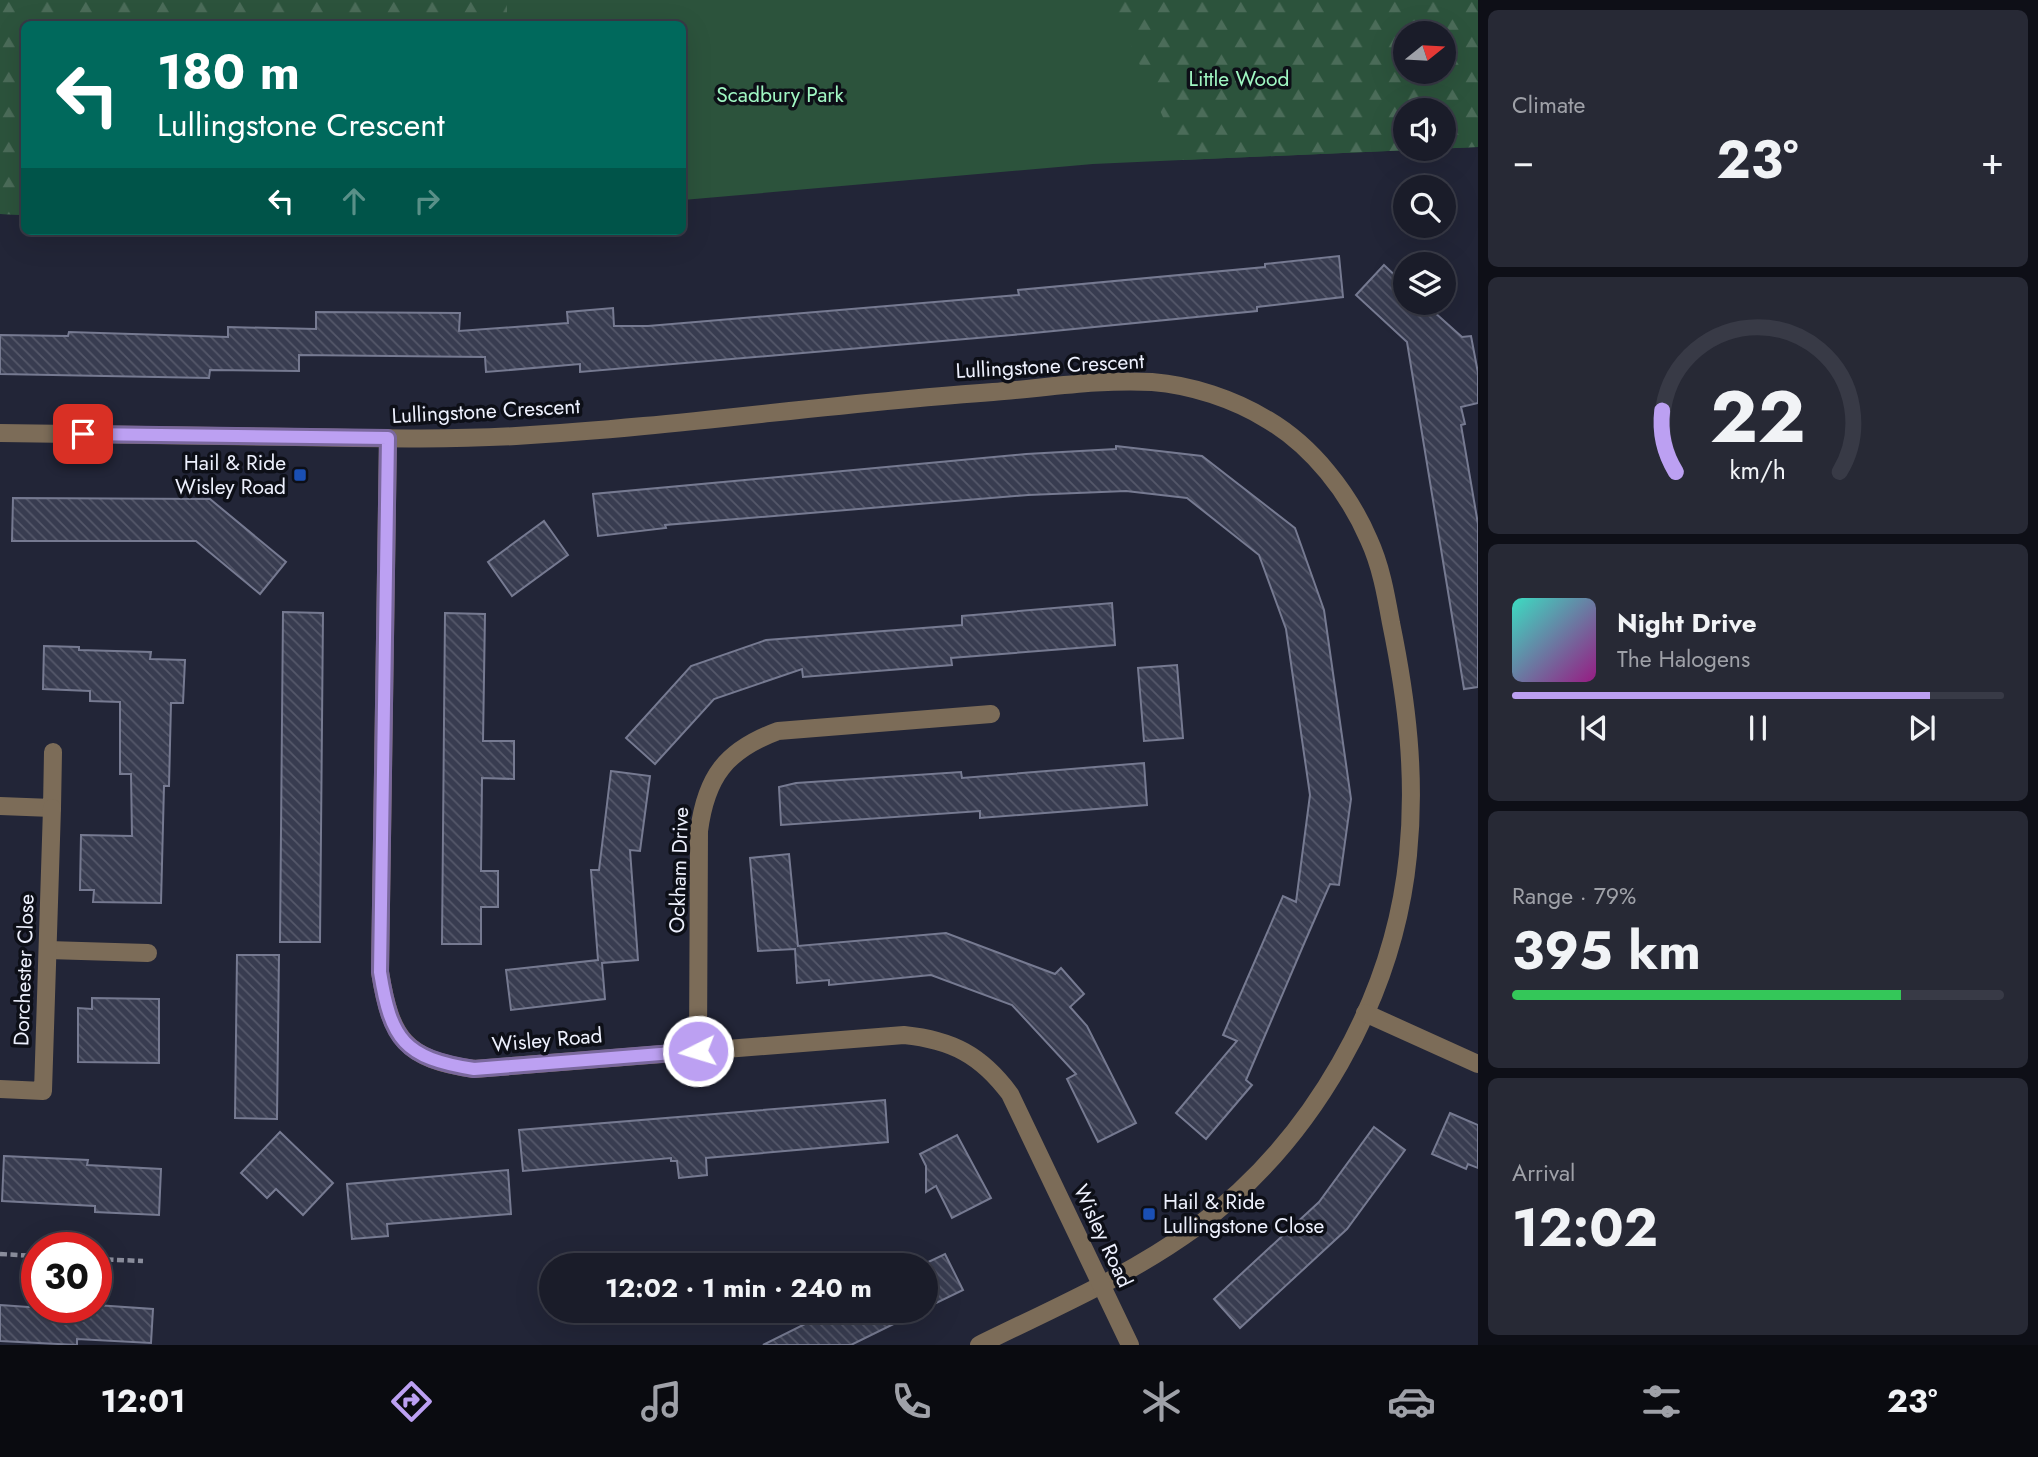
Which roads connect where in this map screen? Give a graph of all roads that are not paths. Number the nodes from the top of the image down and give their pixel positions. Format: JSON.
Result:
{"nodes":[{"id":1,"x":0,"y":433,"type":"edge"},
{"id":2,"x":388,"y":438,"type":"junction"},
{"id":3,"x":990,"y":714,"type":"dead end"},
{"id":4,"x":53,"y":752,"type":"dead end"},
{"id":5,"x":0,"y":806,"type":"edge"},
{"id":6,"x":52,"y":808,"type":"junction"},
{"id":7,"x":48,"y":950,"type":"junction"},
{"id":8,"x":148,"y":953,"type":"dead end"},
{"id":9,"x":1365,"y":1013,"type":"junction"},
{"id":10,"x":698,"y":1051,"type":"junction"},
{"id":11,"x":1478,"y":1064,"type":"edge"},
{"id":12,"x":0,"y":1089,"type":"edge"},
{"id":13,"x":1101,"y":1285,"type":"junction"},
{"id":14,"x":979,"y":1345,"type":"edge"},
{"id":15,"x":1130,"y":1345,"type":"edge"}],
"edges":[{"from":1,"to":2,"type":"street","name":"Lullingstone Crescent"},
{"from":2,"to":9,"type":"street","name":"Lullingstone Crescent"},
{"from":2,"to":10,"type":"street","name":"Wisley Road"},
{"from":3,"to":10,"type":"street","name":"Ockham Drive"},
{"from":4,"to":6,"type":"street","name":"Dorchester Close"},
{"from":5,"to":6,"type":"street"},
{"from":6,"to":7,"type":"street","name":"Dorchester Close"},
{"from":7,"to":8,"type":"street"},
{"from":7,"to":12,"type":"street","name":"Dorchester Close"},
{"from":9,"to":11,"type":"street"},
{"from":9,"to":13,"type":"street","name":"Lullingstone Crescent"},
{"from":10,"to":13,"type":"street","name":"Wisley Road"},
{"from":13,"to":14,"type":"street","name":"Lullingstone Crescent"},
{"from":13,"to":15,"type":"street","name":"Wisley Road"}]}
